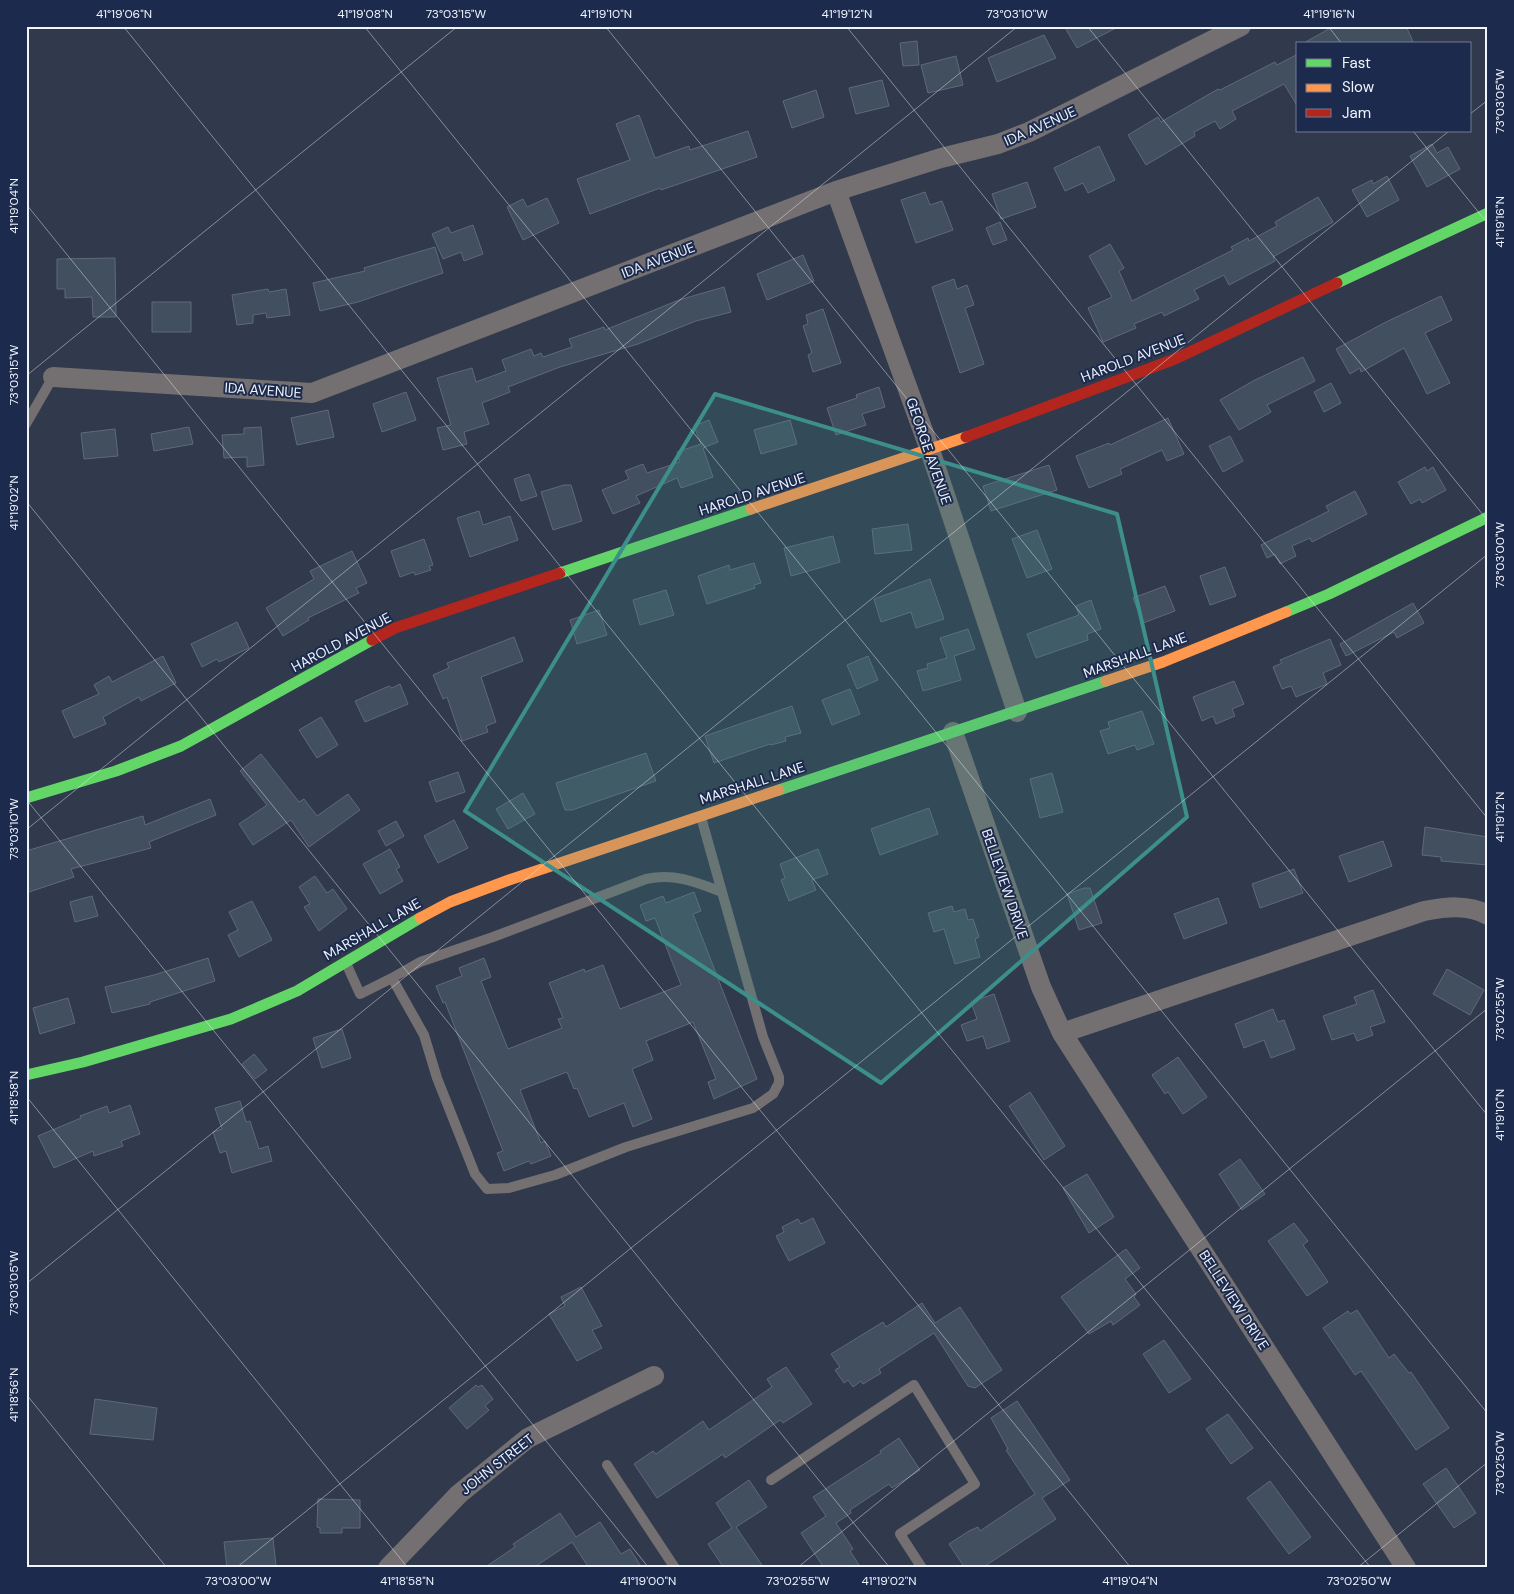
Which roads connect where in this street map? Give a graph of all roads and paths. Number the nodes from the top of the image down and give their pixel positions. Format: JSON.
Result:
{"nodes":[{"id":1,"x":1241,"y":26,"type":"edge"},
{"id":2,"x":836,"y":191,"type":"junction"},
{"id":3,"x":1488,"y":213,"type":"edge"},
{"id":4,"x":54,"y":377,"type":"joint"},
{"id":5,"x":26,"y":424,"type":"edge"},
{"id":6,"x":930,"y":450,"type":"junction"},
{"id":7,"x":1488,"y":517,"type":"edge"},
{"id":8,"x":1018,"y":712,"type":"junction"},
{"id":9,"x":953,"y":732,"type":"junction"},
{"id":10,"x":26,"y":798,"type":"edge"},
{"id":11,"x":701,"y":816,"type":"junction"},
{"id":12,"x":722,"y":892,"type":"junction"},
{"id":13,"x":1488,"y":915,"type":"edge"},
{"id":14,"x":345,"y":961,"type":"junction"},
{"id":15,"x":392,"y":978,"type":"junction"},
{"id":16,"x":1062,"y":1033,"type":"junction"},
{"id":17,"x":26,"y":1075,"type":"edge"},
{"id":18,"x":654,"y":1376,"type":"dead end"},
{"id":19,"x":607,"y":1466,"type":"dead end"},
{"id":20,"x":772,"y":1480,"type":"dead end"},
{"id":21,"x":388,"y":1568,"type":"edge"},
{"id":22,"x":675,"y":1568,"type":"edge"},
{"id":23,"x":922,"y":1568,"type":"edge"},
{"id":24,"x":1406,"y":1568,"type":"edge"}],
"edges":[{"from":1,"to":2,"type":"street","name":"IDA AVENUE"},
{"from":2,"to":4,"type":"street","name":"IDA AVENUE"},
{"from":2,"to":6,"type":"street","name":"GEORGE AVENUE"},
{"from":3,"to":6,"type":"street","name":"HAROLD AVENUE"},
{"from":4,"to":5,"type":"lane"},
{"from":6,"to":8,"type":"street","name":"GEORGE AVENUE"},
{"from":6,"to":10,"type":"street","name":"HAROLD AVENUE"},
{"from":7,"to":8,"type":"street","name":"MARSHALL LANE"},
{"from":8,"to":9,"type":"street","name":"MARSHALL LANE"},
{"from":9,"to":11,"type":"street","name":"MARSHALL LANE"},
{"from":9,"to":16,"type":"street","name":"BELLEVIEW DRIVE"},
{"from":11,"to":12,"type":"lane"},
{"from":11,"to":14,"type":"street","name":"MARSHALL LANE"},
{"from":12,"to":15,"type":"lane"},
{"from":12,"to":15,"type":"lane"},
{"from":13,"to":16,"type":"street"},
{"from":14,"to":15,"type":"lane"},
{"from":14,"to":17,"type":"street","name":"MARSHALL LANE"},
{"from":16,"to":24,"type":"street","name":"BELLEVIEW DRIVE"},
{"from":18,"to":21,"type":"street","name":"JOHN STREET"},
{"from":19,"to":22,"type":"lane"},
{"from":20,"to":23,"type":"lane"}]}
